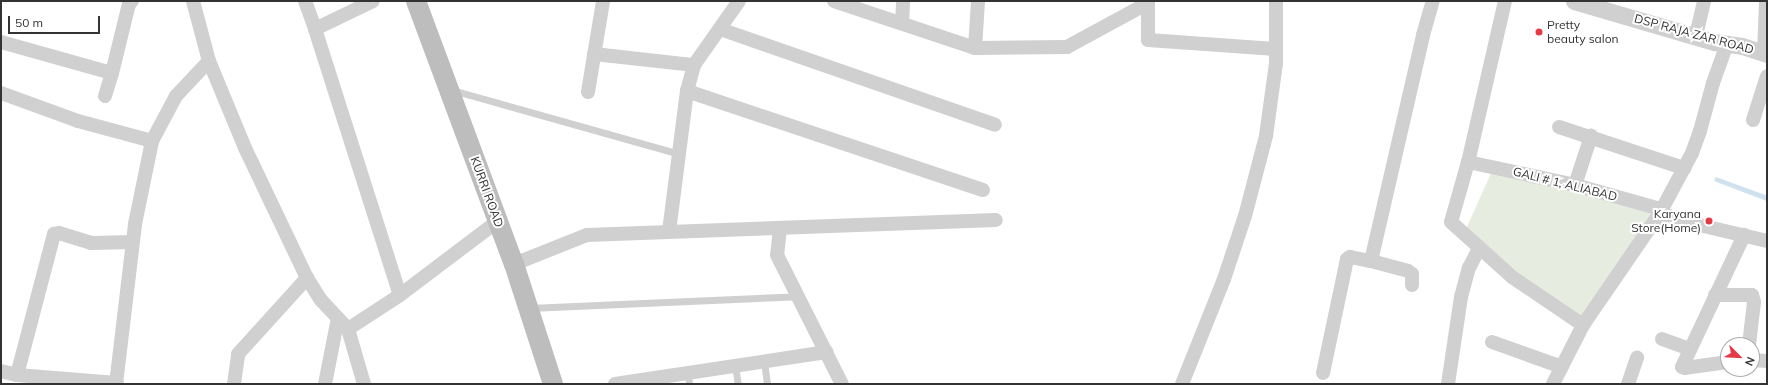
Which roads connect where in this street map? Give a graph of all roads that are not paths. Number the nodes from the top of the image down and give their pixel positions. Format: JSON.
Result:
{"nodes":[{"id":1,"x":132,"y":1,"type":"edge"},
{"id":2,"x":193,"y":1,"type":"edge"},
{"id":3,"x":305,"y":1,"type":"edge"},
{"id":4,"x":373,"y":1,"type":"edge"},
{"id":5,"x":416,"y":1,"type":"edge"},
{"id":6,"x":603,"y":1,"type":"edge"},
{"id":7,"x":739,"y":1,"type":"edge"},
{"id":8,"x":834,"y":1,"type":"edge"},
{"id":9,"x":903,"y":1,"type":"edge"},
{"id":10,"x":978,"y":1,"type":"edge"},
{"id":11,"x":1276,"y":1,"type":"edge"},
{"id":12,"x":1433,"y":1,"type":"edge"},
{"id":13,"x":1505,"y":1,"type":"edge"},
{"id":14,"x":1574,"y":1,"type":"edge"},
{"id":15,"x":1704,"y":1,"type":"edge"},
{"id":16,"x":1766,"y":1,"type":"edge"},
{"id":17,"x":1148,"y":2,"type":"edge"},
{"id":18,"x":902,"y":23,"type":"junction"},
{"id":19,"x":314,"y":29,"type":"junction"},
{"id":20,"x":720,"y":29,"type":"junction"},
{"id":21,"x":1696,"y":36,"type":"junction"},
{"id":22,"x":1,"y":42,"type":"edge"},
{"id":23,"x":1727,"y":44,"type":"junction"},
{"id":24,"x":975,"y":48,"type":"junction"},
{"id":25,"x":1276,"y":49,"type":"junction"},
{"id":26,"x":594,"y":54,"type":"junction"},
{"id":27,"x":1765,"y":54,"type":"edge"},
{"id":28,"x":209,"y":61,"type":"junction"},
{"id":29,"x":694,"y":65,"type":"junction"},
{"id":30,"x":112,"y":73,"type":"junction"},
{"id":31,"x":1767,"y":76,"type":"edge"},
{"id":32,"x":450,"y":90,"type":"junction"},
{"id":33,"x":687,"y":91,"type":"junction"},
{"id":34,"x":1,"y":92,"type":"edge"},
{"id":35,"x":588,"y":92,"type":"dead end"},
{"id":36,"x":105,"y":96,"type":"dead end"},
{"id":37,"x":1753,"y":120,"type":"dead end"},
{"id":38,"x":995,"y":125,"type":"dead end"},
{"id":39,"x":1559,"y":127,"type":"dead end"},
{"id":40,"x":1591,"y":136,"type":"junction"},
{"id":41,"x":152,"y":141,"type":"junction"},
{"id":42,"x":679,"y":154,"type":"junction"},
{"id":43,"x":1468,"y":162,"type":"junction"},
{"id":44,"x":1684,"y":168,"type":"junction"},
{"id":45,"x":1575,"y":185,"type":"junction"},
{"id":46,"x":983,"y":190,"type":"dead end"},
{"id":47,"x":1660,"y":213,"type":"junction"},
{"id":48,"x":996,"y":220,"type":"dead end"},
{"id":49,"x":498,"y":221,"type":"junction"},
{"id":50,"x":780,"y":228,"type":"junction"},
{"id":51,"x":669,"y":232,"type":"junction"},
{"id":52,"x":1744,"y":236,"type":"junction"},
{"id":53,"x":1767,"y":241,"type":"edge"},
{"id":54,"x":133,"y":242,"type":"junction"},
{"id":55,"x":1478,"y":248,"type":"junction"},
{"id":56,"x":1371,"y":261,"type":"junction"},
{"id":57,"x":514,"y":264,"type":"junction"},
{"id":58,"x":306,"y":278,"type":"junction"},
{"id":59,"x":1412,"y":285,"type":"dead end"},
{"id":60,"x":400,"y":295,"type":"junction"},
{"id":61,"x":1716,"y":295,"type":"junction"},
{"id":62,"x":799,"y":296,"type":"junction"},
{"id":63,"x":529,"y":308,"type":"junction"},
{"id":64,"x":338,"y":318,"type":"junction"},
{"id":65,"x":1583,"y":325,"type":"junction"},
{"id":66,"x":348,"y":329,"type":"junction"},
{"id":67,"x":1750,"y":337,"type":"edge"},
{"id":68,"x":1662,"y":339,"type":"dead end"},
{"id":69,"x":1492,"y":342,"type":"dead end"},
{"id":70,"x":1690,"y":349,"type":"junction"},
{"id":71,"x":827,"y":352,"type":"junction"},
{"id":72,"x":1637,"y":358,"type":"dead end"},
{"id":73,"x":764,"y":362,"type":"junction"},
{"id":74,"x":1720,"y":363,"type":"edge"},
{"id":75,"x":735,"y":366,"type":"junction"},
{"id":76,"x":1562,"y":367,"type":"junction"},
{"id":77,"x":1,"y":371,"type":"edge"},
{"id":78,"x":1323,"y":373,"type":"dead end"},
{"id":79,"x":17,"y":375,"type":"junction"},
{"id":80,"x":688,"y":379,"type":"edge"},
{"id":81,"x":117,"y":384,"type":"edge"},
{"id":82,"x":234,"y":384,"type":"edge"},
{"id":83,"x":325,"y":384,"type":"edge"},
{"id":84,"x":364,"y":384,"type":"edge"},
{"id":85,"x":553,"y":384,"type":"edge"},
{"id":86,"x":615,"y":384,"type":"edge"},
{"id":87,"x":738,"y":384,"type":"edge"},
{"id":88,"x":766,"y":384,"type":"edge"},
{"id":89,"x":842,"y":384,"type":"edge"},
{"id":90,"x":1182,"y":384,"type":"edge"},
{"id":91,"x":1448,"y":384,"type":"edge"},
{"id":92,"x":1552,"y":384,"type":"edge"},
{"id":93,"x":1629,"y":384,"type":"edge"}],
"edges":[{"from":1,"to":30,"type":"street"},
{"from":2,"to":28,"type":"street"},
{"from":3,"to":19,"type":"street"},
{"from":4,"to":19,"type":"street"},
{"from":5,"to":32,"type":"main road","name":"KURRI ROAD"},
{"from":6,"to":26,"type":"street"},
{"from":7,"to":20,"type":"street"},
{"from":8,"to":18,"type":"street"},
{"from":9,"to":18,"type":"street"},
{"from":10,"to":24,"type":"street"},
{"from":11,"to":25,"type":"street"},
{"from":12,"to":56,"type":"street"},
{"from":13,"to":43,"type":"street"},
{"from":14,"to":21,"type":"street","name":"DSP RAJA ZAR ROAD"},
{"from":15,"to":21,"type":"street"},
{"from":16,"to":27,"type":"street"},
{"from":17,"to":24,"type":"street"},
{"from":17,"to":25,"type":"street"},
{"from":18,"to":24,"type":"street"},
{"from":19,"to":60,"type":"street"},
{"from":20,"to":29,"type":"street"},
{"from":20,"to":38,"type":"street"},
{"from":21,"to":23,"type":"street","name":"DSP RAJA ZAR ROAD"},
{"from":22,"to":30,"type":"street"},
{"from":23,"to":27,"type":"street","name":"DSP RAJA ZAR ROAD"},
{"from":23,"to":44,"type":"street"},
{"from":25,"to":90,"type":"street"},
{"from":26,"to":29,"type":"street"},
{"from":26,"to":35,"type":"street"},
{"from":28,"to":41,"type":"street"},
{"from":28,"to":58,"type":"street"},
{"from":29,"to":33,"type":"street"},
{"from":30,"to":36,"type":"street"},
{"from":31,"to":37,"type":"street"},
{"from":32,"to":42,"type":"lane"},
{"from":32,"to":49,"type":"main road","name":"KURRI ROAD"},
{"from":33,"to":42,"type":"street"},
{"from":33,"to":46,"type":"street"},
{"from":34,"to":41,"type":"street"},
{"from":39,"to":40,"type":"street"},
{"from":40,"to":44,"type":"street"},
{"from":40,"to":45,"type":"street"},
{"from":41,"to":54,"type":"street"},
{"from":42,"to":51,"type":"street"},
{"from":43,"to":45,"type":"street","name":"GALI # 1, ALIABAD"},
{"from":43,"to":55,"type":"street"},
{"from":44,"to":47,"type":"street"},
{"from":45,"to":47,"type":"street","name":"GALI # 1, ALIABAD"},
{"from":47,"to":52,"type":"street","name":"GALI # 1, ALIABAD"},
{"from":47,"to":65,"type":"street"},
{"from":48,"to":50,"type":"street"},
{"from":49,"to":57,"type":"main road","name":"KURRI ROAD"},
{"from":49,"to":60,"type":"street"},
{"from":50,"to":51,"type":"street"},
{"from":50,"to":62,"type":"street"},
{"from":51,"to":57,"type":"street"},
{"from":52,"to":53,"type":"street","name":"GALI # 1, ALIABAD"},
{"from":52,"to":61,"type":"street"},
{"from":54,"to":79,"type":"street"},
{"from":54,"to":81,"type":"street"},
{"from":55,"to":65,"type":"street"},
{"from":55,"to":91,"type":"street"},
{"from":56,"to":59,"type":"street"},
{"from":56,"to":78,"type":"street"},
{"from":57,"to":63,"type":"main road","name":"KURRI ROAD"},
{"from":58,"to":64,"type":"street"},
{"from":58,"to":82,"type":"street"},
{"from":60,"to":66,"type":"street"},
{"from":61,"to":67,"type":"street"},
{"from":61,"to":70,"type":"street"},
{"from":62,"to":63,"type":"lane"},
{"from":62,"to":71,"type":"street"},
{"from":63,"to":85,"type":"main road","name":"KURRI ROAD"},
{"from":64,"to":66,"type":"street"},
{"from":64,"to":83,"type":"street"},
{"from":65,"to":76,"type":"street"},
{"from":66,"to":84,"type":"street"},
{"from":68,"to":70,"type":"street"},
{"from":69,"to":76,"type":"street"},
{"from":70,"to":74,"type":"street"},
{"from":71,"to":73,"type":"street"},
{"from":71,"to":89,"type":"street"},
{"from":72,"to":93,"type":"street"},
{"from":73,"to":75,"type":"street"},
{"from":73,"to":88,"type":"lane"},
{"from":75,"to":80,"type":"street"},
{"from":75,"to":87,"type":"lane"},
{"from":76,"to":92,"type":"street"},
{"from":77,"to":79,"type":"street"},
{"from":79,"to":81,"type":"street"},
{"from":80,"to":86,"type":"street"}]}
